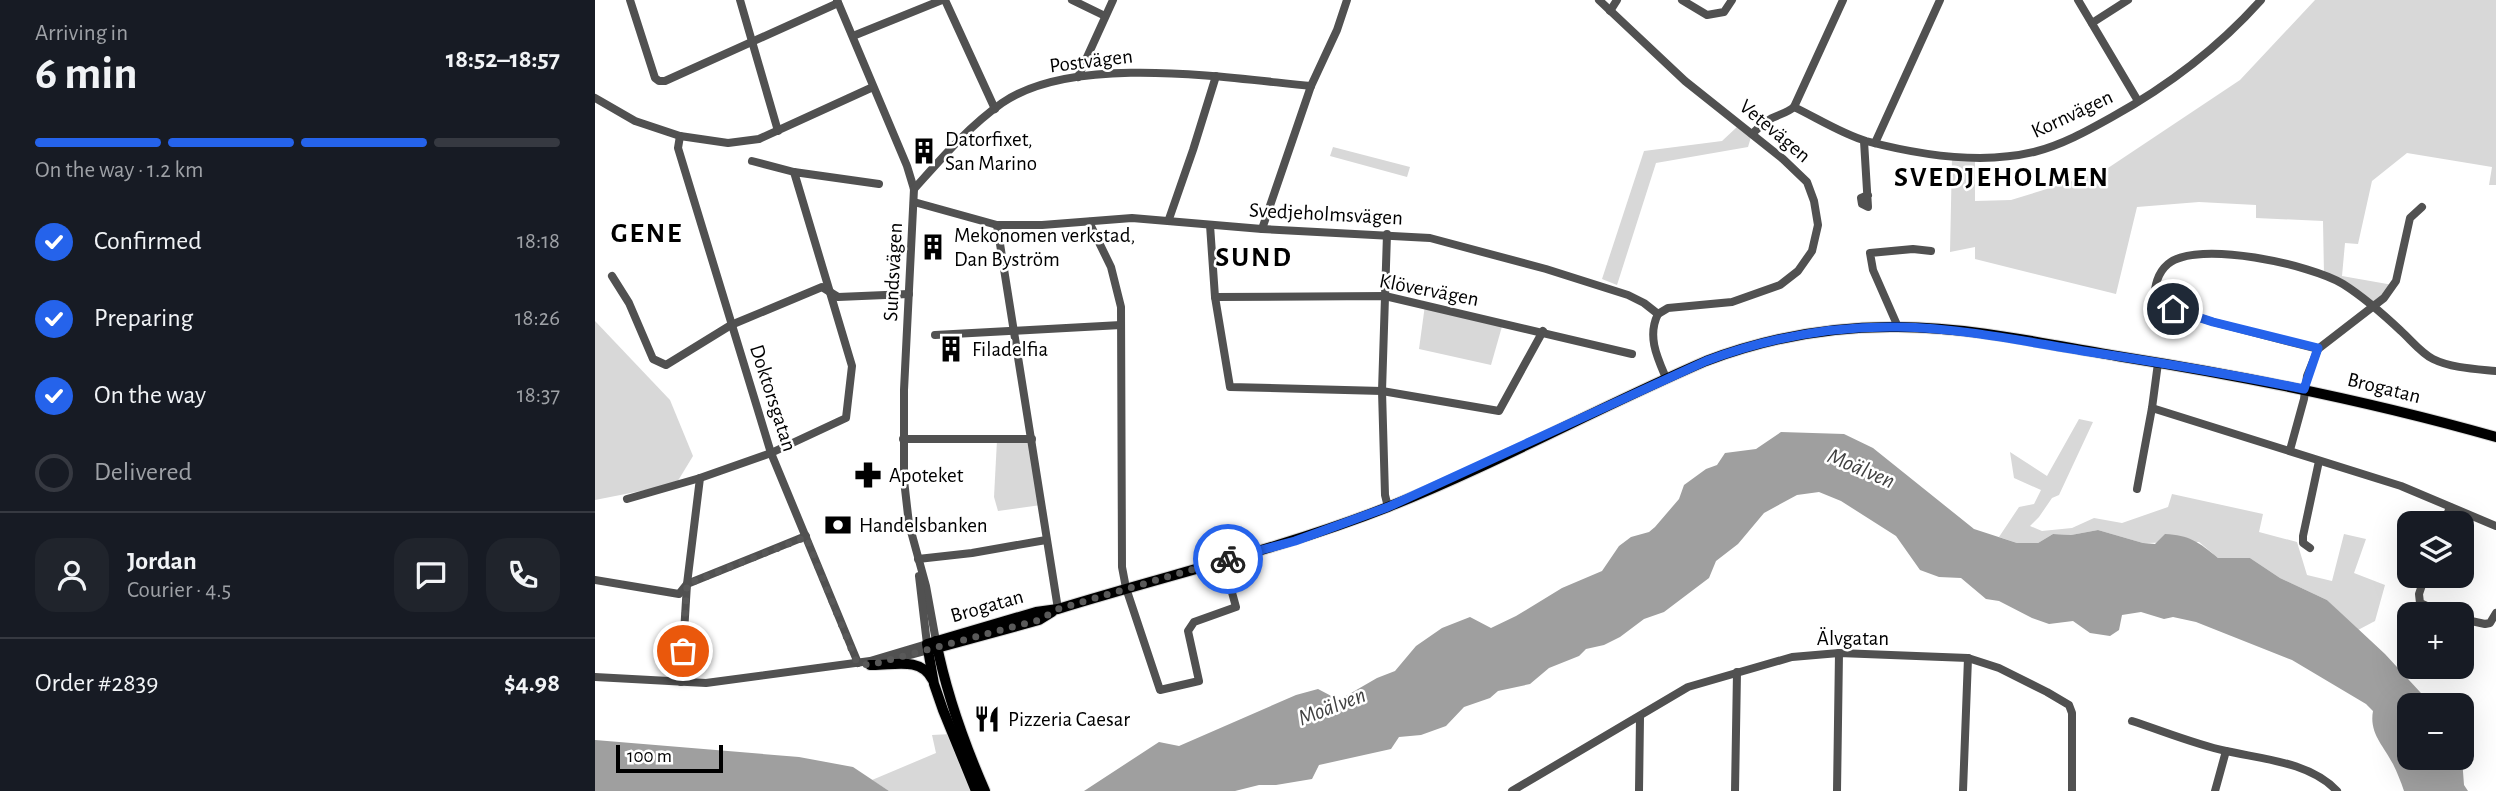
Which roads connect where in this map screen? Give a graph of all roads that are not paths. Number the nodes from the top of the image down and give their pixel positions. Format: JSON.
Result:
{"nodes":[{"id":1,"x":630,"y":0,"type":"edge"},
{"id":2,"x":740,"y":0,"type":"edge"},
{"id":3,"x":944,"y":0,"type":"edge"},
{"id":4,"x":1072,"y":0,"type":"edge"},
{"id":5,"x":1113,"y":0,"type":"edge"},
{"id":6,"x":1347,"y":0,"type":"edge"},
{"id":7,"x":1599,"y":0,"type":"edge"},
{"id":8,"x":1617,"y":0,"type":"edge"},
{"id":9,"x":1682,"y":0,"type":"edge"},
{"id":10,"x":1732,"y":0,"type":"edge"},
{"id":11,"x":1843,"y":0,"type":"edge"},
{"id":12,"x":1940,"y":0,"type":"edge"},
{"id":13,"x":2078,"y":0,"type":"edge"},
{"id":14,"x":2128,"y":0,"type":"edge"},
{"id":15,"x":2261,"y":0,"type":"edge"},
{"id":16,"x":837,"y":1,"type":"edge"},
{"id":17,"x":1610,"y":10,"type":"junction"},
{"id":18,"x":1105,"y":16,"type":"junction"},
{"id":19,"x":2092,"y":23,"type":"junction"},
{"id":20,"x":853,"y":36,"type":"junction"},
{"id":21,"x":752,"y":43,"type":"junction"},
{"id":22,"x":1216,"y":76,"type":"junction"},
{"id":23,"x":1078,"y":77,"type":"junction"},
{"id":24,"x":1311,"y":86,"type":"junction"},
{"id":25,"x":873,"y":87,"type":"junction"},
{"id":26,"x":595,"y":98,"type":"edge"},
{"id":27,"x":2138,"y":102,"type":"junction"},
{"id":28,"x":1794,"y":107,"type":"junction"},
{"id":29,"x":995,"y":109,"type":"junction"},
{"id":30,"x":778,"y":131,"type":"junction"},
{"id":31,"x":1752,"y":134,"type":"junction"},
{"id":32,"x":680,"y":136,"type":"junction"},
{"id":33,"x":1864,"y":141,"type":"junction"},
{"id":34,"x":1875,"y":143,"type":"junction"},
{"id":35,"x":752,"y":161,"type":"dead end"},
{"id":36,"x":794,"y":172,"type":"junction"},
{"id":37,"x":879,"y":184,"type":"dead end"},
{"id":38,"x":913,"y":189,"type":"junction"},
{"id":39,"x":1868,"y":195,"type":"dead end"},
{"id":40,"x":914,"y":202,"type":"junction"},
{"id":41,"x":2421,"y":207,"type":"dead end"},
{"id":42,"x":1168,"y":219,"type":"junction"},
{"id":43,"x":1089,"y":222,"type":"junction"},
{"id":44,"x":997,"y":225,"type":"junction"},
{"id":45,"x":1210,"y":225,"type":"junction"},
{"id":46,"x":1262,"y":229,"type":"junction"},
{"id":47,"x":1387,"y":234,"type":"junction"},
{"id":48,"x":1931,"y":251,"type":"dead end"},
{"id":49,"x":612,"y":276,"type":"dead end"},
{"id":50,"x":829,"y":291,"type":"junction"},
{"id":51,"x":909,"y":295,"type":"junction"},
{"id":52,"x":1385,"y":296,"type":"junction"},
{"id":53,"x":1215,"y":297,"type":"junction"},
{"id":54,"x":2375,"y":306,"type":"junction"},
{"id":55,"x":1658,"y":314,"type":"junction"},
{"id":56,"x":731,"y":324,"type":"junction"},
{"id":57,"x":1121,"y":326,"type":"junction"},
{"id":58,"x":1898,"y":327,"type":"junction"},
{"id":59,"x":1013,"y":330,"type":"junction"},
{"id":60,"x":1542,"y":331,"type":"junction"},
{"id":61,"x":935,"y":335,"type":"dead end"},
{"id":62,"x":2318,"y":348,"type":"junction"},
{"id":63,"x":1632,"y":354,"type":"dead end"},
{"id":64,"x":2158,"y":363,"type":"junction"},
{"id":65,"x":2496,"y":371,"type":"edge"},
{"id":66,"x":1667,"y":378,"type":"junction"},
{"id":67,"x":2304,"y":389,"type":"junction"},
{"id":68,"x":1382,"y":391,"type":"junction"},
{"id":69,"x":2152,"y":408,"type":"junction"},
{"id":70,"x":2496,"y":437,"type":"edge"},
{"id":71,"x":903,"y":439,"type":"junction"},
{"id":72,"x":1031,"y":439,"type":"junction"},
{"id":73,"x":2290,"y":450,"type":"junction"},
{"id":74,"x":771,"y":453,"type":"junction"},
{"id":75,"x":2319,"y":461,"type":"junction"},
{"id":76,"x":700,"y":478,"type":"junction"},
{"id":77,"x":2137,"y":489,"type":"dead end"},
{"id":78,"x":627,"y":499,"type":"dead end"},
{"id":79,"x":1388,"y":507,"type":"junction"},
{"id":80,"x":2450,"y":507,"type":"junction"},
{"id":81,"x":2448,"y":511,"type":"edge"},
{"id":82,"x":2496,"y":526,"type":"edge"},
{"id":83,"x":806,"y":537,"type":"junction"},
{"id":84,"x":1046,"y":540,"type":"junction"},
{"id":85,"x":2310,"y":548,"type":"dead end"},
{"id":86,"x":918,"y":559,"type":"junction"},
{"id":87,"x":1223,"y":560,"type":"junction"},
{"id":88,"x":595,"y":580,"type":"edge"},
{"id":89,"x":687,"y":584,"type":"junction"},
{"id":90,"x":1126,"y":588,"type":"junction"},
{"id":91,"x":1058,"y":609,"type":"junction"},
{"id":92,"x":2496,"y":613,"type":"edge"},
{"id":93,"x":2474,"y":622,"type":"edge"},
{"id":94,"x":932,"y":646,"type":"junction"},
{"id":95,"x":1839,"y":653,"type":"junction"},
{"id":96,"x":1968,"y":657,"type":"junction"},
{"id":97,"x":857,"y":663,"type":"junction"},
{"id":98,"x":870,"y":665,"type":"junction"},
{"id":99,"x":1737,"y":672,"type":"junction"},
{"id":100,"x":595,"y":677,"type":"edge"},
{"id":101,"x":681,"y":682,"type":"junction"},
{"id":102,"x":934,"y":684,"type":"junction"},
{"id":103,"x":1640,"y":718,"type":"junction"},
{"id":104,"x":2132,"y":721,"type":"dead end"},
{"id":105,"x":2226,"y":751,"type":"junction"},
{"id":106,"x":976,"y":791,"type":"edge"},
{"id":107,"x":985,"y":791,"type":"edge"},
{"id":108,"x":1512,"y":791,"type":"edge"},
{"id":109,"x":1639,"y":791,"type":"edge"},
{"id":110,"x":1735,"y":791,"type":"edge"},
{"id":111,"x":1837,"y":791,"type":"edge"},
{"id":112,"x":1963,"y":791,"type":"edge"},
{"id":113,"x":2072,"y":791,"type":"edge"},
{"id":114,"x":2215,"y":791,"type":"edge"},
{"id":115,"x":2337,"y":791,"type":"edge"}],
"edges":[{"from":1,"to":21,"type":"street"},
{"from":2,"to":21,"type":"street"},
{"from":3,"to":20,"type":"street"},
{"from":3,"to":29,"type":"street"},
{"from":4,"to":18,"type":"street"},
{"from":5,"to":18,"type":"street"},
{"from":6,"to":24,"type":"street"},
{"from":7,"to":17,"type":"street","name":"Vetevägen"},
{"from":8,"to":17,"type":"street"},
{"from":9,"to":10,"type":"street"},
{"from":11,"to":28,"type":"street"},
{"from":12,"to":34,"type":"street"},
{"from":13,"to":19,"type":"street"},
{"from":14,"to":19,"type":"street"},
{"from":15,"to":27,"type":"street","name":"Kornvägen"},
{"from":16,"to":20,"type":"street","name":"Sundsvägen"},
{"from":16,"to":21,"type":"street"},
{"from":17,"to":31,"type":"street","name":"Vetevägen"},
{"from":18,"to":23,"type":"street"},
{"from":19,"to":27,"type":"street"},
{"from":20,"to":25,"type":"street","name":"Sundsvägen"},
{"from":21,"to":30,"type":"street"},
{"from":22,"to":23,"type":"street","name":"Postvägen"},
{"from":22,"to":24,"type":"street","name":"Postvägen"},
{"from":22,"to":42,"type":"street"},
{"from":23,"to":29,"type":"street","name":"Postvägen"},
{"from":24,"to":46,"type":"street"},
{"from":25,"to":30,"type":"street"},
{"from":25,"to":38,"type":"street","name":"Sundsvägen"},
{"from":26,"to":32,"type":"street"},
{"from":27,"to":34,"type":"street","name":"Kornvägen"},
{"from":28,"to":31,"type":"street"},
{"from":28,"to":33,"type":"street","name":"Kornvägen"},
{"from":29,"to":38,"type":"street","name":"Postvägen"},
{"from":30,"to":32,"type":"street"},
{"from":31,"to":55,"type":"street","name":"Vetevägen"},
{"from":32,"to":56,"type":"street","name":"Doktorsgatan"},
{"from":33,"to":34,"type":"street","name":"Kornvägen"},
{"from":33,"to":39,"type":"street"},
{"from":35,"to":36,"type":"street"},
{"from":36,"to":37,"type":"street"},
{"from":36,"to":50,"type":"street"},
{"from":38,"to":40,"type":"street","name":"Sundsvägen"},
{"from":40,"to":44,"type":"street","name":"Svedjeholmsvägen"},
{"from":40,"to":51,"type":"street","name":"Sundsvägen"},
{"from":41,"to":54,"type":"street"},
{"from":42,"to":43,"type":"street","name":"Svedjeholmsvägen"},
{"from":42,"to":45,"type":"street","name":"Svedjeholmsvägen"},
{"from":43,"to":44,"type":"street","name":"Svedjeholmsvägen"},
{"from":43,"to":57,"type":"street"},
{"from":44,"to":59,"type":"street"},
{"from":45,"to":46,"type":"street","name":"Svedjeholmsvägen"},
{"from":45,"to":53,"type":"street"},
{"from":46,"to":47,"type":"street","name":"Svedjeholmsvägen"},
{"from":47,"to":52,"type":"street"},
{"from":47,"to":55,"type":"street","name":"Svedjeholmsvägen"},
{"from":48,"to":58,"type":"street"},
{"from":49,"to":56,"type":"street"},
{"from":50,"to":51,"type":"street"},
{"from":50,"to":56,"type":"street"},
{"from":50,"to":74,"type":"street"},
{"from":51,"to":71,"type":"street","name":"Sundsvägen"},
{"from":52,"to":53,"type":"street","name":"Klövervägen"},
{"from":52,"to":60,"type":"street","name":"Klövervägen"},
{"from":52,"to":68,"type":"street"},
{"from":53,"to":68,"type":"street"},
{"from":54,"to":62,"type":"street"},
{"from":54,"to":62,"type":"street"},
{"from":54,"to":65,"type":"street"},
{"from":55,"to":66,"type":"street"},
{"from":56,"to":74,"type":"street","name":"Doktorsgatan"},
{"from":57,"to":59,"type":"street"},
{"from":57,"to":90,"type":"street"},
{"from":58,"to":64,"type":"main road","name":"Brogatan"},
{"from":58,"to":66,"type":"main road","name":"Brogatan"},
{"from":59,"to":61,"type":"street"},
{"from":59,"to":72,"type":"street"},
{"from":60,"to":63,"type":"street","name":"Klövervägen"},
{"from":60,"to":68,"type":"street"},
{"from":62,"to":67,"type":"street"},
{"from":64,"to":67,"type":"main road","name":"Brogatan"},
{"from":64,"to":69,"type":"street"},
{"from":66,"to":79,"type":"main road","name":"Brogatan"},
{"from":67,"to":70,"type":"main road","name":"Brogatan"},
{"from":67,"to":73,"type":"street"},
{"from":68,"to":79,"type":"street"},
{"from":69,"to":73,"type":"street"},
{"from":69,"to":77,"type":"street"},
{"from":71,"to":72,"type":"street"},
{"from":71,"to":86,"type":"street","name":"Sundsvägen"},
{"from":72,"to":84,"type":"street"},
{"from":73,"to":75,"type":"street"},
{"from":74,"to":76,"type":"street"},
{"from":74,"to":83,"type":"street","name":"Doktorsgatan"},
{"from":75,"to":80,"type":"street"},
{"from":75,"to":85,"type":"street"},
{"from":76,"to":78,"type":"street"},
{"from":76,"to":89,"type":"street"},
{"from":79,"to":87,"type":"main road","name":"Brogatan"},
{"from":80,"to":81,"type":"street"},
{"from":80,"to":82,"type":"street"},
{"from":83,"to":89,"type":"street"},
{"from":83,"to":97,"type":"street","name":"Doktorsgatan"},
{"from":84,"to":86,"type":"street"},
{"from":84,"to":91,"type":"street"},
{"from":86,"to":94,"type":"street","name":"Sundsvägen"},
{"from":87,"to":90,"type":"main road","name":"Brogatan"},
{"from":87,"to":90,"type":"street"},
{"from":88,"to":89,"type":"street"},
{"from":89,"to":101,"type":"street"},
{"from":90,"to":91,"type":"main road","name":"Brogatan"},
{"from":91,"to":94,"type":"main road","name":"Brogatan"},
{"from":92,"to":93,"type":"street"},
{"from":94,"to":97,"type":"street"},
{"from":94,"to":98,"type":"street"},
{"from":94,"to":102,"type":"main road"},
{"from":94,"to":107,"type":"main road"},
{"from":95,"to":96,"type":"street","name":"Älvgatan"},
{"from":95,"to":99,"type":"street","name":"Älvgatan"},
{"from":95,"to":111,"type":"street"},
{"from":96,"to":112,"type":"street"},
{"from":96,"to":113,"type":"street","name":"Älvgatan"},
{"from":97,"to":98,"type":"street"},
{"from":97,"to":101,"type":"street"},
{"from":98,"to":102,"type":"main road"},
{"from":99,"to":103,"type":"street","name":"Älvgatan"},
{"from":99,"to":110,"type":"street"},
{"from":100,"to":101,"type":"street"},
{"from":102,"to":106,"type":"main road"},
{"from":103,"to":108,"type":"street","name":"Älvgatan"},
{"from":103,"to":109,"type":"street"},
{"from":104,"to":105,"type":"street"},
{"from":105,"to":114,"type":"street"},
{"from":105,"to":115,"type":"street"}]}
